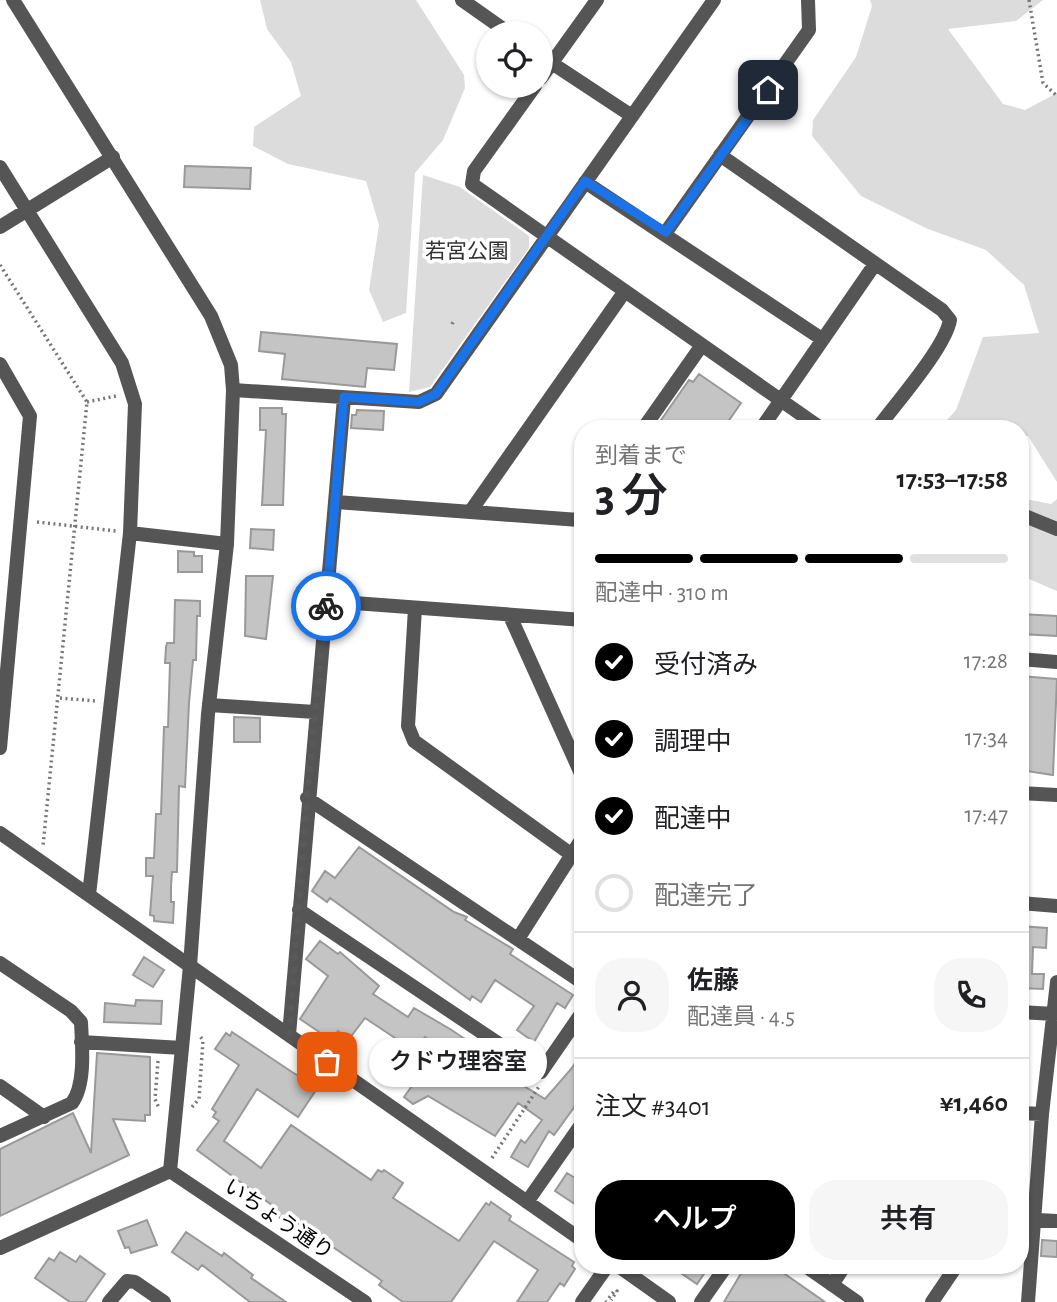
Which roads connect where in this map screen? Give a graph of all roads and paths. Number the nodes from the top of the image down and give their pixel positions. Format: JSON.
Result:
{"nodes":[{"id":1,"x":13,"y":0,"type":"edge"},
{"id":2,"x":597,"y":0,"type":"edge"},
{"id":3,"x":714,"y":0,"type":"edge"},
{"id":4,"x":808,"y":0,"type":"edge"},
{"id":5,"x":1029,"y":0,"type":"edge"},
{"id":6,"x":472,"y":3,"type":"edge"},
{"id":7,"x":494,"y":21,"type":"edge"},
{"id":8,"x":553,"y":51,"type":"edge"},
{"id":9,"x":553,"y":64,"type":"edge"},
{"id":10,"x":1057,"y":96,"type":"edge"},
{"id":11,"x":526,"y":98,"type":"edge"},
{"id":12,"x":632,"y":116,"type":"junction"},
{"id":13,"x":720,"y":155,"type":"junction"},
{"id":14,"x":113,"y":157,"type":"junction"},
{"id":15,"x":0,"y":167,"type":"edge"},
{"id":16,"x":585,"y":181,"type":"junction"},
{"id":17,"x":27,"y":210,"type":"junction"},
{"id":18,"x":0,"y":227,"type":"edge"},
{"id":19,"x":666,"y":232,"type":"junction"},
{"id":20,"x":545,"y":237,"type":"junction"},
{"id":21,"x":875,"y":264,"type":"junction"},
{"id":22,"x":0,"y":265,"type":"edge"},
{"id":23,"x":625,"y":291,"type":"junction"},
{"id":24,"x":822,"y":339,"type":"junction"},
{"id":25,"x":702,"y":345,"type":"junction"},
{"id":26,"x":0,"y":364,"type":"edge"},
{"id":27,"x":233,"y":390,"type":"junction"},
{"id":28,"x":132,"y":392,"type":"junction"},
{"id":29,"x":344,"y":397,"type":"junction"},
{"id":30,"x":779,"y":399,"type":"junction"},
{"id":31,"x":87,"y":402,"type":"junction"},
{"id":32,"x":649,"y":420,"type":"edge"},
{"id":33,"x":766,"y":420,"type":"edge"},
{"id":34,"x":809,"y":420,"type":"edge"},
{"id":35,"x":888,"y":420,"type":"edge"},
{"id":36,"x":336,"y":502,"type":"junction"},
{"id":37,"x":470,"y":512,"type":"junction"},
{"id":38,"x":1029,"y":518,"type":"edge"},
{"id":39,"x":21,"y":520,"type":"junction"},
{"id":40,"x":574,"y":520,"type":"edge"},
{"id":41,"x":73,"y":526,"type":"junction"},
{"id":42,"x":1057,"y":529,"type":"edge"},
{"id":43,"x":130,"y":533,"type":"junction"},
{"id":44,"x":227,"y":544,"type":"junction"},
{"id":45,"x":327,"y":601,"type":"junction"},
{"id":46,"x":415,"y":608,"type":"junction"},
{"id":47,"x":510,"y":616,"type":"junction"},
{"id":48,"x":574,"y":620,"type":"edge"},
{"id":49,"x":1029,"y":660,"type":"edge"},
{"id":50,"x":1057,"y":662,"type":"edge"},
{"id":51,"x":60,"y":698,"type":"junction"},
{"id":52,"x":2,"y":700,"type":"edge"},
{"id":53,"x":111,"y":702,"type":"junction"},
{"id":54,"x":209,"y":705,"type":"junction"},
{"id":55,"x":315,"y":712,"type":"junction"},
{"id":56,"x":0,"y":748,"type":"edge"},
{"id":57,"x":574,"y":758,"type":"edge"},
{"id":58,"x":1029,"y":793,"type":"edge"},
{"id":59,"x":1057,"y":795,"type":"edge"},
{"id":60,"x":307,"y":798,"type":"junction"},
{"id":61,"x":0,"y":833,"type":"edge"},
{"id":62,"x":574,"y":852,"type":"edge"},
{"id":63,"x":572,"y":855,"type":"junction"},
{"id":64,"x":41,"y":862,"type":"junction"},
{"id":65,"x":89,"y":895,"type":"junction"},
{"id":66,"x":1029,"y":904,"type":"edge"},
{"id":67,"x":1057,"y":906,"type":"edge"},
{"id":68,"x":299,"y":910,"type":"junction"},
{"id":69,"x":518,"y":939,"type":"junction"},
{"id":70,"x":0,"y":963,"type":"edge"},
{"id":71,"x":190,"y":966,"type":"junction"},
{"id":72,"x":574,"y":976,"type":"edge"},
{"id":73,"x":1057,"y":982,"type":"edge"},
{"id":74,"x":1029,"y":1013,"type":"edge"},
{"id":75,"x":1054,"y":1014,"type":"junction"},
{"id":76,"x":574,"y":1024,"type":"edge"},
{"id":77,"x":197,"y":1032,"type":"dead end"},
{"id":78,"x":289,"y":1035,"type":"junction"},
{"id":79,"x":81,"y":1042,"type":"junction"},
{"id":80,"x":182,"y":1048,"type":"junction"},
{"id":81,"x":545,"y":1076,"type":"dead end"},
{"id":82,"x":0,"y":1086,"type":"edge"},
{"id":83,"x":188,"y":1111,"type":"dead end"},
{"id":84,"x":1029,"y":1113,"type":"edge"},
{"id":85,"x":1042,"y":1114,"type":"junction"},
{"id":86,"x":44,"y":1117,"type":"junction"},
{"id":87,"x":574,"y":1135,"type":"edge"},
{"id":88,"x":0,"y":1136,"type":"edge"},
{"id":89,"x":485,"y":1170,"type":"junction"},
{"id":90,"x":170,"y":1171,"type":"junction"},
{"id":91,"x":527,"y":1202,"type":"junction"},
{"id":92,"x":1029,"y":1205,"type":"edge"},
{"id":93,"x":1029,"y":1219,"type":"edge"},
{"id":94,"x":1057,"y":1221,"type":"edge"},
{"id":95,"x":574,"y":1235,"type":"edge"},
{"id":96,"x":0,"y":1248,"type":"edge"},
{"id":97,"x":602,"y":1274,"type":"edge"},
{"id":98,"x":630,"y":1274,"type":"edge"},
{"id":99,"x":721,"y":1274,"type":"edge"},
{"id":100,"x":817,"y":1274,"type":"edge"},
{"id":101,"x":839,"y":1274,"type":"edge"},
{"id":102,"x":951,"y":1274,"type":"edge"},
{"id":103,"x":1028,"y":1274,"type":"edge"},
{"id":104,"x":607,"y":1284,"type":"dead end"},
{"id":105,"x":832,"y":1284,"type":"junction"},
{"id":106,"x":616,"y":1285,"type":"dead end"},
{"id":107,"x":109,"y":1302,"type":"edge"},
{"id":108,"x":164,"y":1302,"type":"edge"},
{"id":109,"x":365,"y":1302,"type":"edge"},
{"id":110,"x":582,"y":1302,"type":"edge"},
{"id":111,"x":669,"y":1302,"type":"edge"},
{"id":112,"x":701,"y":1302,"type":"edge"},
{"id":113,"x":857,"y":1302,"type":"edge"},
{"id":114,"x":932,"y":1302,"type":"edge"},
{"id":115,"x":1028,"y":1302,"type":"edge"}],
"edges":[{"from":1,"to":14,"type":"street"},
{"from":2,"to":8,"type":"street"},
{"from":3,"to":12,"type":"street"},
{"from":4,"to":13,"type":"street"},
{"from":5,"to":10,"type":"path"},
{"from":6,"to":7,"type":"street"},
{"from":9,"to":12,"type":"street"},
{"from":11,"to":20,"type":"street"},
{"from":12,"to":16,"type":"street"},
{"from":13,"to":19,"type":"street"},
{"from":13,"to":21,"type":"street"},
{"from":14,"to":17,"type":"street"},
{"from":14,"to":27,"type":"street"},
{"from":15,"to":17,"type":"street"},
{"from":16,"to":19,"type":"street"},
{"from":16,"to":20,"type":"street"},
{"from":17,"to":18,"type":"street"},
{"from":17,"to":28,"type":"street"},
{"from":19,"to":24,"type":"street"},
{"from":20,"to":23,"type":"street"},
{"from":20,"to":29,"type":"street"},
{"from":21,"to":24,"type":"street"},
{"from":21,"to":35,"type":"street"},
{"from":22,"to":31,"type":"path"},
{"from":23,"to":25,"type":"street"},
{"from":23,"to":37,"type":"street"},
{"from":24,"to":30,"type":"street"},
{"from":25,"to":30,"type":"street"},
{"from":25,"to":32,"type":"street"},
{"from":26,"to":39,"type":"street"},
{"from":27,"to":29,"type":"street"},
{"from":27,"to":44,"type":"street"},
{"from":28,"to":31,"type":"path"},
{"from":28,"to":43,"type":"street"},
{"from":29,"to":36,"type":"street"},
{"from":30,"to":33,"type":"street"},
{"from":30,"to":34,"type":"street"},
{"from":31,"to":41,"type":"path"},
{"from":36,"to":37,"type":"street"},
{"from":36,"to":45,"type":"street"},
{"from":37,"to":40,"type":"street"},
{"from":38,"to":42,"type":"street"},
{"from":39,"to":41,"type":"path"},
{"from":39,"to":52,"type":"street"},
{"from":41,"to":43,"type":"path"},
{"from":41,"to":51,"type":"path"},
{"from":43,"to":44,"type":"street"},
{"from":43,"to":53,"type":"street"},
{"from":44,"to":54,"type":"street"},
{"from":45,"to":46,"type":"street"},
{"from":45,"to":55,"type":"street"},
{"from":46,"to":47,"type":"street"},
{"from":46,"to":63,"type":"street"},
{"from":47,"to":48,"type":"street"},
{"from":47,"to":57,"type":"street"},
{"from":49,"to":50,"type":"street"},
{"from":51,"to":53,"type":"path"},
{"from":51,"to":64,"type":"path"},
{"from":52,"to":56,"type":"street"},
{"from":53,"to":65,"type":"street"},
{"from":54,"to":55,"type":"street"},
{"from":54,"to":71,"type":"street"},
{"from":55,"to":60,"type":"street"},
{"from":58,"to":59,"type":"street"},
{"from":60,"to":68,"type":"street"},
{"from":60,"to":69,"type":"street"},
{"from":61,"to":64,"type":"street"},
{"from":62,"to":63,"type":"street"},
{"from":63,"to":69,"type":"street"},
{"from":64,"to":65,"type":"street"},
{"from":65,"to":71,"type":"street"},
{"from":66,"to":67,"type":"street"},
{"from":68,"to":76,"type":"street"},
{"from":68,"to":78,"type":"street"},
{"from":69,"to":72,"type":"street"},
{"from":70,"to":79,"type":"street"},
{"from":71,"to":78,"type":"street"},
{"from":71,"to":80,"type":"street"},
{"from":73,"to":75,"type":"street"},
{"from":74,"to":75,"type":"street"},
{"from":75,"to":85,"type":"street"},
{"from":77,"to":83,"type":"path"},
{"from":78,"to":89,"type":"street"},
{"from":79,"to":80,"type":"street"},
{"from":79,"to":86,"type":"street"},
{"from":80,"to":90,"type":"street"},
{"from":81,"to":89,"type":"path"},
{"from":82,"to":86,"type":"street"},
{"from":84,"to":85,"type":"street"},
{"from":85,"to":92,"type":"street"},
{"from":86,"to":88,"type":"street"},
{"from":87,"to":91,"type":"street"},
{"from":89,"to":91,"type":"street"},
{"from":90,"to":96,"type":"street"},
{"from":90,"to":109,"type":"street","name":"いちょう通り"},
{"from":91,"to":95,"type":"street"},
{"from":93,"to":94,"type":"street"},
{"from":97,"to":110,"type":"street"},
{"from":98,"to":111,"type":"street"},
{"from":99,"to":112,"type":"street"},
{"from":100,"to":105,"type":"street"},
{"from":101,"to":105,"type":"street"},
{"from":102,"to":114,"type":"street"},
{"from":103,"to":115,"type":"street"},
{"from":104,"to":106,"type":"path"},
{"from":105,"to":113,"type":"street"},
{"from":107,"to":108,"type":"street"}]}
